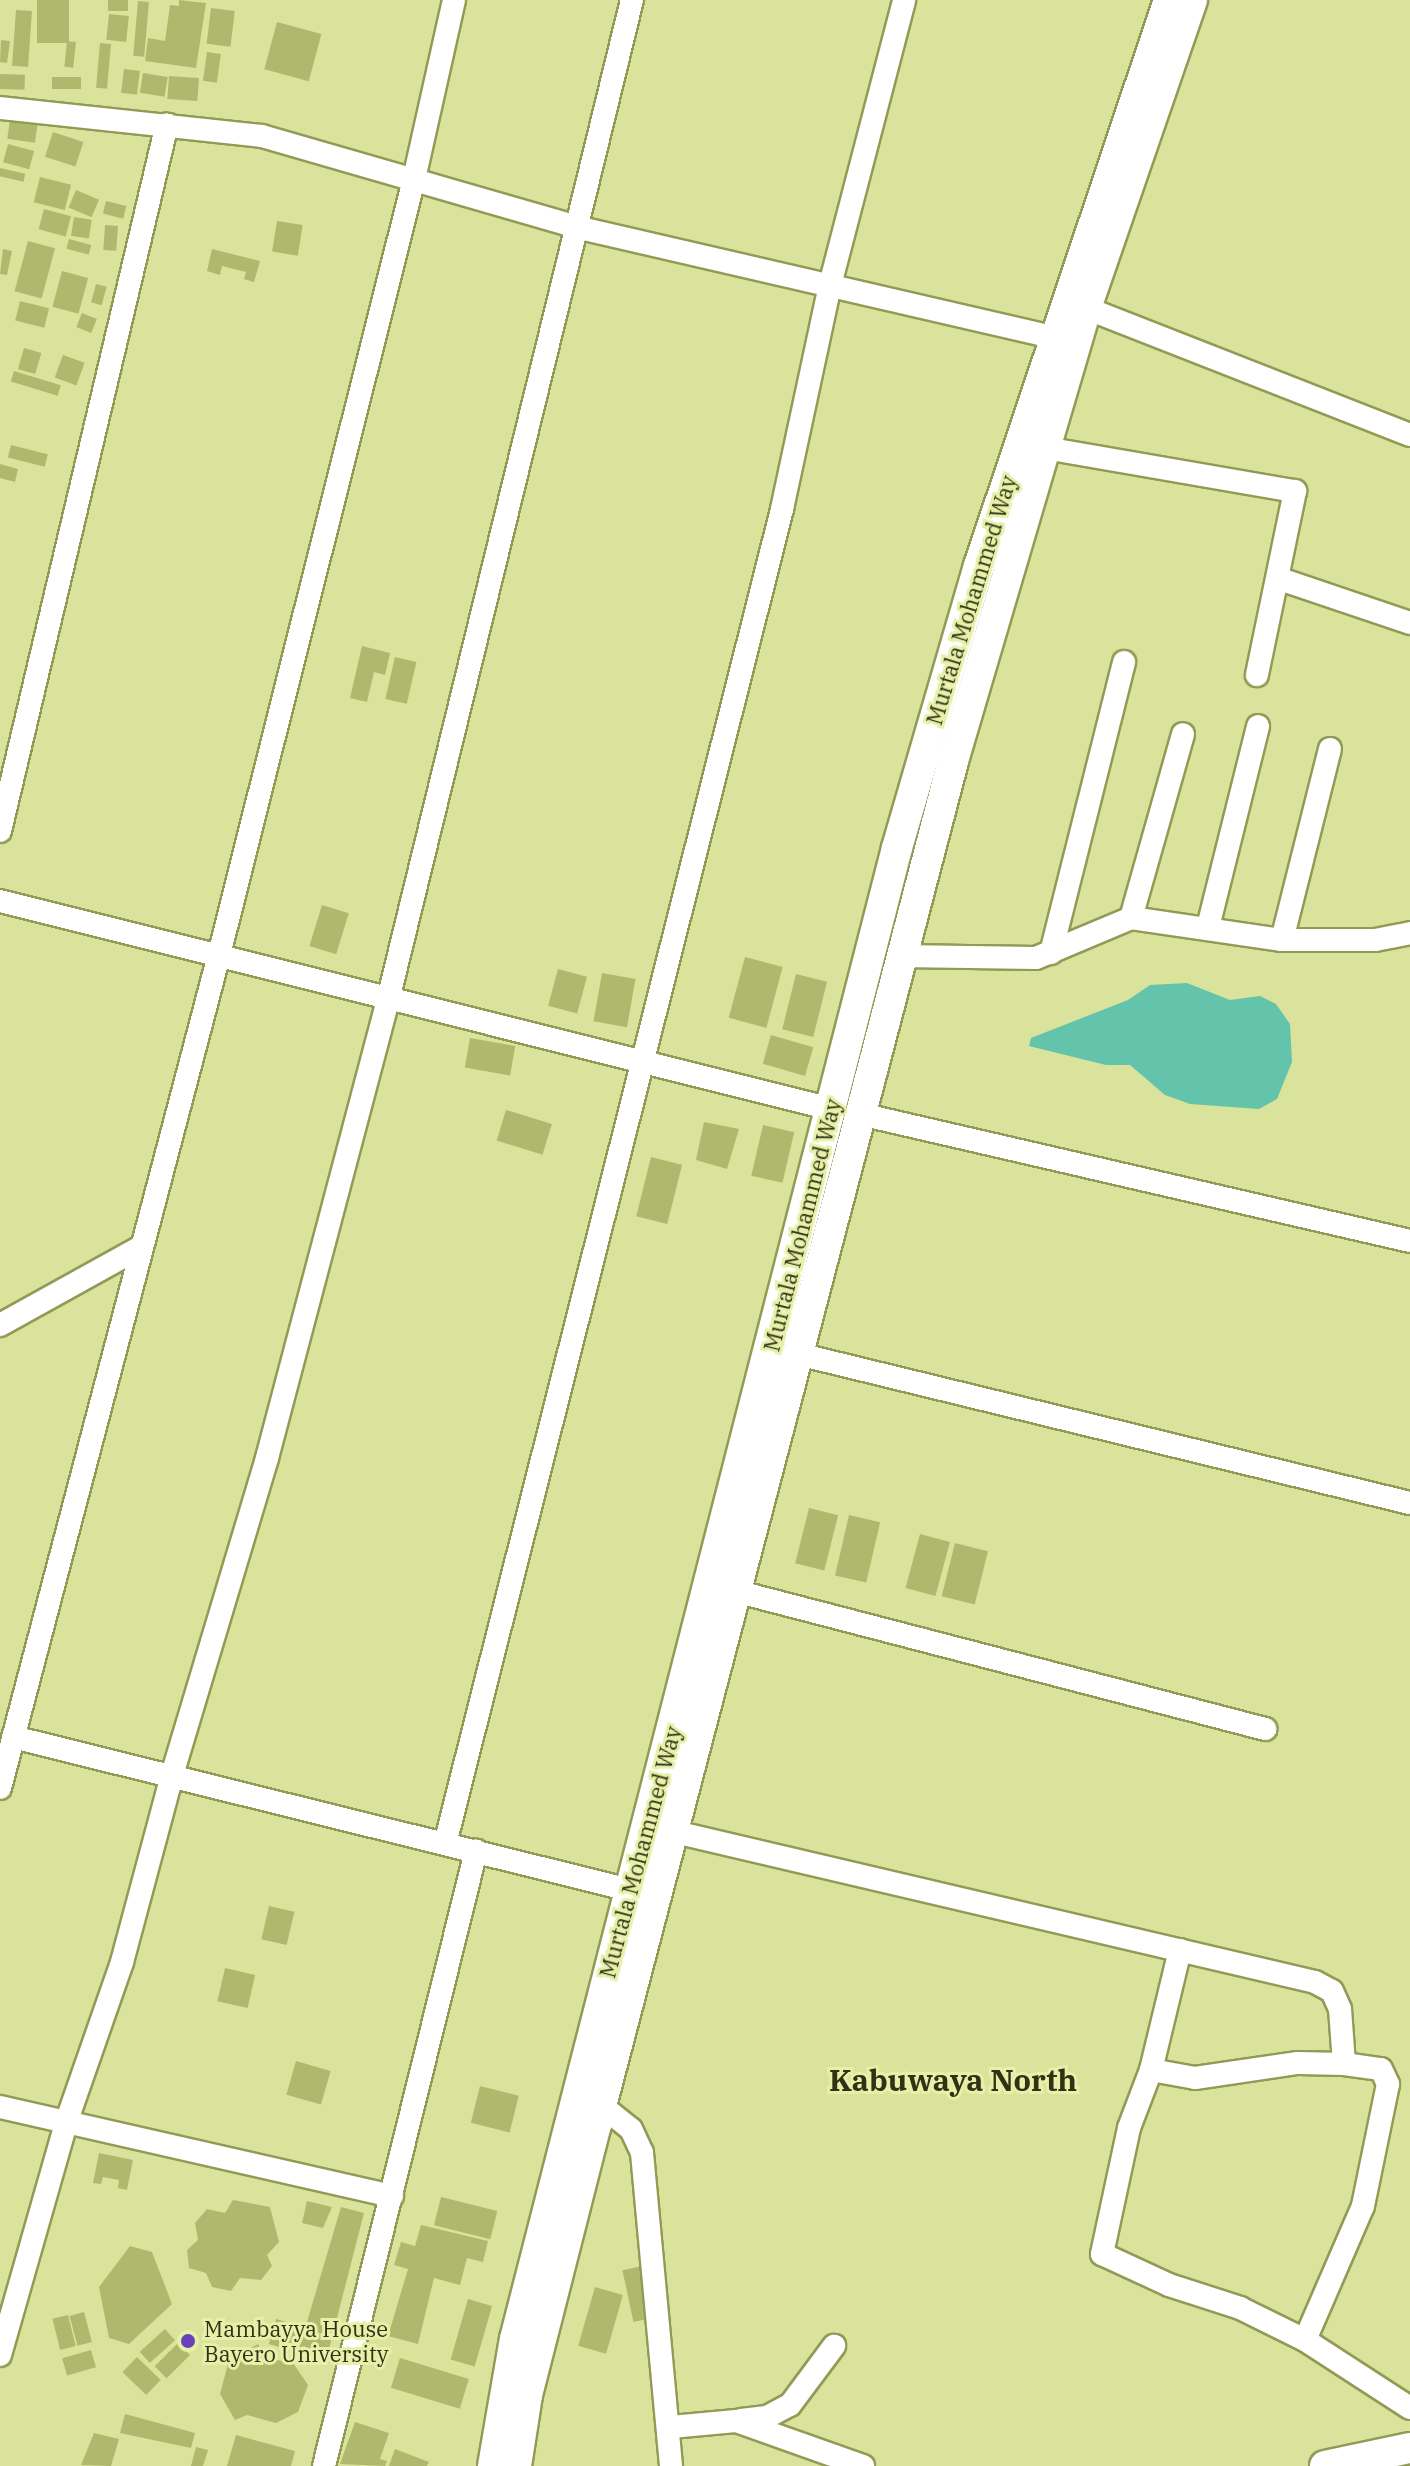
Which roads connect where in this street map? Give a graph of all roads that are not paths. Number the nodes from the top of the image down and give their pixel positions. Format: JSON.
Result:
{"nodes":[{"id":1,"x":454,"y":0,"type":"edge"},
{"id":2,"x":632,"y":0,"type":"edge"},
{"id":3,"x":904,"y":0,"type":"edge"},
{"id":4,"x":1169,"y":0,"type":"edge"},
{"id":5,"x":1192,"y":0,"type":"edge"},
{"id":6,"x":0,"y":108,"type":"edge"},
{"id":7,"x":167,"y":124,"type":"junction"},
{"id":8,"x":414,"y":179,"type":"junction"},
{"id":9,"x":580,"y":228,"type":"junction"},
{"id":10,"x":830,"y":285,"type":"junction"},
{"id":11,"x":1086,"y":308,"type":"junction"},
{"id":12,"x":1054,"y":337,"type":"junction"},
{"id":13,"x":1410,"y":435,"type":"edge"},
{"id":14,"x":1045,"y":448,"type":"junction"},
{"id":15,"x":1280,"y":579,"type":"junction"},
{"id":16,"x":1410,"y":623,"type":"edge"},
{"id":17,"x":1124,"y":662,"type":"dead end"},
{"id":18,"x":1257,"y":675,"type":"dead end"},
{"id":19,"x":1258,"y":726,"type":"dead end"},
{"id":20,"x":1183,"y":734,"type":"dead end"},
{"id":21,"x":1330,"y":749,"type":"dead end"},
{"id":22,"x":0,"y":831,"type":"edge"},
{"id":23,"x":0,"y":901,"type":"edge"},
{"id":24,"x":1131,"y":918,"type":"junction"},
{"id":25,"x":1208,"y":927,"type":"junction"},
{"id":26,"x":1410,"y":933,"type":"edge"},
{"id":27,"x":1282,"y":940,"type":"junction"},
{"id":28,"x":1051,"y":953,"type":"junction"},
{"id":29,"x":219,"y":955,"type":"junction"},
{"id":30,"x":901,"y":956,"type":"junction"},
{"id":31,"x":388,"y":1000,"type":"junction"},
{"id":32,"x":639,"y":1059,"type":"junction"},
{"id":33,"x":846,"y":1112,"type":"junction"},
{"id":34,"x":1410,"y":1241,"type":"edge"},
{"id":35,"x":141,"y":1247,"type":"junction"},
{"id":36,"x":0,"y":1325,"type":"edge"},
{"id":37,"x":794,"y":1353,"type":"junction"},
{"id":38,"x":1410,"y":1503,"type":"edge"},
{"id":39,"x":735,"y":1591,"type":"junction"},
{"id":40,"x":1265,"y":1729,"type":"dead end"},
{"id":41,"x":13,"y":1737,"type":"junction"},
{"id":42,"x":172,"y":1775,"type":"junction"},
{"id":43,"x":0,"y":1788,"type":"edge"},
{"id":44,"x":675,"y":1832,"type":"junction"},
{"id":45,"x":445,"y":1844,"type":"junction"},
{"id":46,"x":476,"y":1851,"type":"junction"},
{"id":47,"x":630,"y":1890,"type":"junction"},
{"id":48,"x":1180,"y":1950,"type":"junction"},
{"id":49,"x":1344,"y":2064,"type":"junction"},
{"id":50,"x":1151,"y":2070,"type":"junction"},
{"id":51,"x":601,"y":2105,"type":"junction"},
{"id":52,"x":0,"y":2107,"type":"edge"},
{"id":53,"x":66,"y":2123,"type":"junction"},
{"id":54,"x":392,"y":2196,"type":"junction"},
{"id":55,"x":1305,"y":2340,"type":"junction"},
{"id":56,"x":834,"y":2346,"type":"dead end"},
{"id":57,"x":0,"y":2355,"type":"edge"},
{"id":58,"x":1410,"y":2408,"type":"edge"},
{"id":59,"x":736,"y":2421,"type":"junction"},
{"id":60,"x":671,"y":2427,"type":"junction"},
{"id":61,"x":1410,"y":2448,"type":"edge"},
{"id":62,"x":324,"y":2466,"type":"edge"},
{"id":63,"x":493,"y":2466,"type":"edge"},
{"id":64,"x":516,"y":2466,"type":"edge"},
{"id":65,"x":671,"y":2466,"type":"edge"},
{"id":66,"x":863,"y":2466,"type":"edge"},
{"id":67,"x":1325,"y":2466,"type":"edge"}],
"edges":[{"from":1,"to":8,"type":"street"},
{"from":2,"to":9,"type":"street"},
{"from":3,"to":10,"type":"street"},
{"from":4,"to":12,"type":"main road","name":"Murtala Mohammed Way"},
{"from":5,"to":11,"type":"main road","name":"Murtala Mohammed Way"},
{"from":6,"to":7,"type":"street"},
{"from":7,"to":8,"type":"street"},
{"from":7,"to":22,"type":"street"},
{"from":8,"to":9,"type":"street"},
{"from":8,"to":29,"type":"street"},
{"from":9,"to":10,"type":"street"},
{"from":9,"to":31,"type":"street"},
{"from":10,"to":12,"type":"street"},
{"from":10,"to":32,"type":"street"},
{"from":11,"to":13,"type":"street"},
{"from":11,"to":14,"type":"main road","name":"Murtala Mohammed Way"},
{"from":12,"to":33,"type":"main road","name":"Murtala Mohammed Way"},
{"from":14,"to":15,"type":"street"},
{"from":14,"to":30,"type":"main road","name":"Murtala Mohammed Way"},
{"from":15,"to":16,"type":"street"},
{"from":15,"to":18,"type":"street"},
{"from":17,"to":28,"type":"street"},
{"from":19,"to":25,"type":"street"},
{"from":20,"to":24,"type":"street"},
{"from":21,"to":27,"type":"street"},
{"from":23,"to":29,"type":"street"},
{"from":24,"to":25,"type":"street"},
{"from":24,"to":28,"type":"street"},
{"from":25,"to":27,"type":"street"},
{"from":26,"to":27,"type":"street"},
{"from":28,"to":30,"type":"street"},
{"from":29,"to":31,"type":"street"},
{"from":29,"to":35,"type":"street"},
{"from":30,"to":33,"type":"main road","name":"Murtala Mohammed Way"},
{"from":31,"to":32,"type":"street"},
{"from":31,"to":42,"type":"street"},
{"from":32,"to":33,"type":"street"},
{"from":32,"to":45,"type":"street"},
{"from":33,"to":34,"type":"street"},
{"from":33,"to":37,"type":"main road","name":"Murtala Mohammed Way"},
{"from":33,"to":47,"type":"main road","name":"Murtala Mohammed Way"},
{"from":35,"to":36,"type":"street"},
{"from":35,"to":41,"type":"street"},
{"from":37,"to":38,"type":"street"},
{"from":37,"to":39,"type":"main road","name":"Murtala Mohammed Way"},
{"from":39,"to":40,"type":"street"},
{"from":39,"to":44,"type":"main road","name":"Murtala Mohammed Way"},
{"from":41,"to":42,"type":"street"},
{"from":41,"to":43,"type":"street"},
{"from":42,"to":45,"type":"street"},
{"from":42,"to":53,"type":"street"},
{"from":44,"to":48,"type":"street"},
{"from":44,"to":51,"type":"main road","name":"Murtala Mohammed Way"},
{"from":45,"to":46,"type":"street"},
{"from":46,"to":47,"type":"street"},
{"from":46,"to":54,"type":"street"},
{"from":47,"to":63,"type":"main road","name":"Murtala Mohammed Way"},
{"from":48,"to":49,"type":"street"},
{"from":48,"to":50,"type":"street"},
{"from":49,"to":50,"type":"street"},
{"from":49,"to":55,"type":"street"},
{"from":50,"to":55,"type":"street"},
{"from":51,"to":60,"type":"street"},
{"from":51,"to":64,"type":"main road","name":"Murtala Mohammed Way"},
{"from":52,"to":53,"type":"street"},
{"from":53,"to":54,"type":"street"},
{"from":53,"to":57,"type":"street"},
{"from":54,"to":62,"type":"street"},
{"from":55,"to":58,"type":"street"},
{"from":56,"to":59,"type":"street"},
{"from":59,"to":60,"type":"street"},
{"from":59,"to":66,"type":"street"},
{"from":60,"to":65,"type":"street"},
{"from":61,"to":67,"type":"main road"}]}
